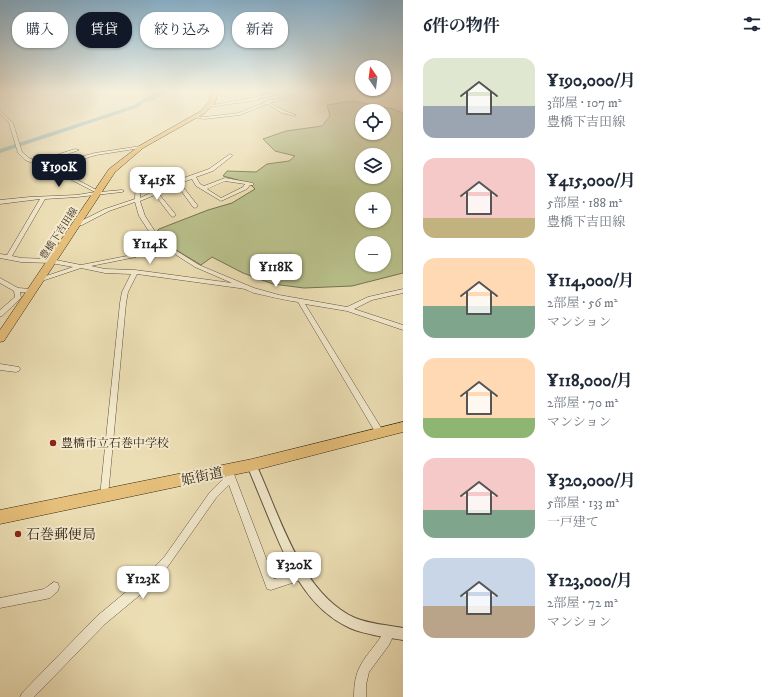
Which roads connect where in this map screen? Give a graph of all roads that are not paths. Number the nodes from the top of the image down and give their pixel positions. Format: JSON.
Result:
{"nodes":[{"id":1,"x":11,"y":124,"type":"edge"},
{"id":2,"x":184,"y":124,"type":"edge"},
{"id":3,"x":141,"y":148,"type":"junction"},
{"id":4,"x":77,"y":150,"type":"dead end"},
{"id":5,"x":68,"y":152,"type":"junction"},
{"id":6,"x":230,"y":156,"type":"dead end"},
{"id":7,"x":71,"y":160,"type":"junction"},
{"id":8,"x":36,"y":163,"type":"junction"},
{"id":9,"x":49,"y":168,"type":"junction"},
{"id":10,"x":193,"y":177,"type":"junction"},
{"id":11,"x":72,"y":178,"type":"junction"},
{"id":12,"x":138,"y":180,"type":"dead end"},
{"id":13,"x":177,"y":182,"type":"junction"},
{"id":14,"x":204,"y":188,"type":"junction"},
{"id":15,"x":122,"y":191,"type":"dead end"},
{"id":16,"x":155,"y":192,"type":"junction"},
{"id":17,"x":97,"y":193,"type":"junction"},
{"id":18,"x":44,"y":197,"type":"junction"},
{"id":19,"x":138,"y":200,"type":"junction"},
{"id":20,"x":0,"y":202,"type":"edge"},
{"id":21,"x":195,"y":206,"type":"dead end"},
{"id":22,"x":173,"y":215,"type":"dead end"},
{"id":23,"x":76,"y":224,"type":"junction"},
{"id":24,"x":151,"y":237,"type":"junction"},
{"id":25,"x":0,"y":256,"type":"edge"},
{"id":26,"x":8,"y":258,"type":"junction"},
{"id":27,"x":51,"y":261,"type":"junction"},
{"id":28,"x":79,"y":267,"type":"junction"},
{"id":29,"x":136,"y":272,"type":"junction"},
{"id":30,"x":0,"y":280,"type":"edge"},
{"id":31,"x":39,"y":280,"type":"junction"},
{"id":32,"x":246,"y":288,"type":"junction"},
{"id":33,"x":17,"y":290,"type":"junction"},
{"id":34,"x":31,"y":291,"type":"junction"},
{"id":35,"x":403,"y":291,"type":"edge"},
{"id":36,"x":302,"y":301,"type":"junction"},
{"id":37,"x":348,"y":309,"type":"junction"},
{"id":38,"x":0,"y":314,"type":"edge"},
{"id":39,"x":403,"y":328,"type":"edge"},
{"id":40,"x":0,"y":338,"type":"edge"},
{"id":41,"x":0,"y":367,"type":"edge"},
{"id":42,"x":16,"y":369,"type":"dead end"},
{"id":43,"x":403,"y":427,"type":"edge"},
{"id":44,"x":380,"y":433,"type":"junction"},
{"id":45,"x":252,"y":465,"type":"junction"},
{"id":46,"x":230,"y":473,"type":"junction"},
{"id":47,"x":104,"y":496,"type":"junction"},
{"id":48,"x":0,"y":517,"type":"edge"},
{"id":49,"x":300,"y":575,"type":"junction"},
{"id":50,"x":54,"y":587,"type":"dead end"},
{"id":51,"x":0,"y":603,"type":"edge"},
{"id":52,"x":390,"y":632,"type":"junction"},
{"id":53,"x":403,"y":634,"type":"edge"},
{"id":54,"x":26,"y":697,"type":"edge"},
{"id":55,"x":360,"y":697,"type":"edge"}],
"edges":[{"from":1,"to":8,"type":"street"},
{"from":2,"to":3,"type":"main road","name":"豊橋下吉田線"},
{"from":3,"to":7,"type":"street"},
{"from":3,"to":17,"type":"main road","name":"豊橋下吉田線"},
{"from":4,"to":5,"type":"street"},
{"from":5,"to":7,"type":"street"},
{"from":5,"to":8,"type":"street"},
{"from":6,"to":10,"type":"street"},
{"from":7,"to":9,"type":"street"},
{"from":7,"to":11,"type":"street"},
{"from":8,"to":9,"type":"street"},
{"from":9,"to":11,"type":"street"},
{"from":10,"to":13,"type":"street"},
{"from":10,"to":14,"type":"street"},
{"from":11,"to":17,"type":"street"},
{"from":12,"to":19,"type":"street"},
{"from":13,"to":16,"type":"street"},
{"from":13,"to":21,"type":"street"},
{"from":14,"to":14,"type":"street"},
{"from":15,"to":17,"type":"street"},
{"from":16,"to":19,"type":"street"},
{"from":16,"to":22,"type":"street"},
{"from":17,"to":18,"type":"street"},
{"from":17,"to":23,"type":"main road","name":"豊橋下吉田線"},
{"from":18,"to":20,"type":"street"},
{"from":18,"to":26,"type":"street"},
{"from":19,"to":23,"type":"street"},
{"from":19,"to":24,"type":"street"},
{"from":23,"to":27,"type":"main road","name":"豊橋下吉田線"},
{"from":24,"to":28,"type":"street"},
{"from":24,"to":32,"type":"street"},
{"from":25,"to":26,"type":"street"},
{"from":26,"to":27,"type":"street"},
{"from":27,"to":28,"type":"street"},
{"from":27,"to":31,"type":"main road","name":"豊橋下吉田線"},
{"from":28,"to":29,"type":"street"},
{"from":28,"to":31,"type":"street"},
{"from":29,"to":32,"type":"street"},
{"from":29,"to":47,"type":"street"},
{"from":30,"to":33,"type":"street"},
{"from":31,"to":34,"type":"main road","name":"豊橋下吉田線"},
{"from":32,"to":36,"type":"street"},
{"from":33,"to":34,"type":"street"},
{"from":33,"to":38,"type":"street"},
{"from":34,"to":40,"type":"main road","name":"豊橋下吉田線"},
{"from":35,"to":37,"type":"street"},
{"from":36,"to":37,"type":"street"},
{"from":36,"to":44,"type":"street"},
{"from":37,"to":39,"type":"street"},
{"from":41,"to":42,"type":"street"},
{"from":43,"to":44,"type":"main road","name":"姫街道"},
{"from":44,"to":45,"type":"main road","name":"姫街道"},
{"from":45,"to":46,"type":"main road","name":"姫街道"},
{"from":45,"to":49,"type":"street"},
{"from":46,"to":47,"type":"main road","name":"姫街道"},
{"from":46,"to":49,"type":"street"},
{"from":46,"to":54,"type":"street"},
{"from":47,"to":48,"type":"main road","name":"姫街道"},
{"from":49,"to":52,"type":"street"},
{"from":50,"to":51,"type":"street"},
{"from":52,"to":53,"type":"street"},
{"from":52,"to":55,"type":"street"}]}
